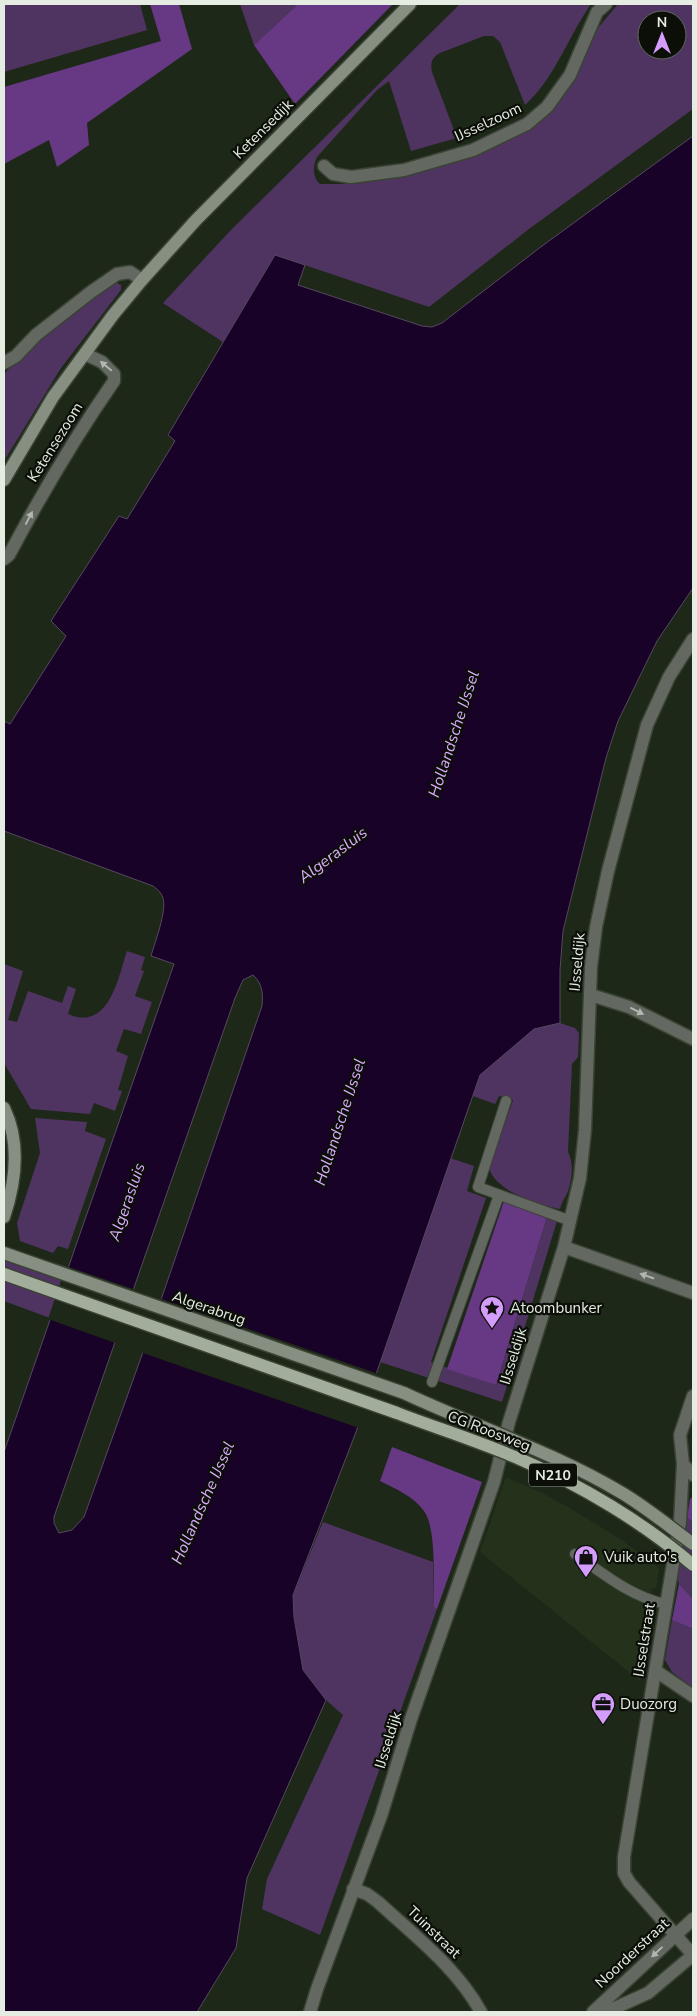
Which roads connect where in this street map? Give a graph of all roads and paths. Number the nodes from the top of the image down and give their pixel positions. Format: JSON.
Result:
{"nodes":[{"id":1,"x":410,"y":4,"type":"edge"},
{"id":2,"x":606,"y":4,"type":"edge"},
{"id":3,"x":324,"y":166,"type":"dead end"},
{"id":4,"x":142,"y":280,"type":"junction"},
{"id":5,"x":85,"y":354,"type":"junction"},
{"id":6,"x":4,"y":363,"type":"edge"},
{"id":7,"x":4,"y":480,"type":"edge"},
{"id":8,"x":4,"y":559,"type":"edge"},
{"id":9,"x":693,"y":639,"type":"edge"},
{"id":10,"x":590,"y":995,"type":"junction"},
{"id":11,"x":693,"y":1039,"type":"edge"},
{"id":12,"x":506,"y":1101,"type":"dead end"},
{"id":13,"x":4,"y":1108,"type":"edge"},
{"id":14,"x":499,"y":1195,"type":"junction"},
{"id":15,"x":4,"y":1216,"type":"edge"},
{"id":16,"x":571,"y":1221,"type":"junction"},
{"id":17,"x":564,"y":1247,"type":"junction"},
{"id":18,"x":4,"y":1253,"type":"edge"},
{"id":19,"x":4,"y":1274,"type":"edge"},
{"id":20,"x":693,"y":1293,"type":"edge"},
{"id":21,"x":432,"y":1382,"type":"dead end"},
{"id":22,"x":404,"y":1393,"type":"joint"},
{"id":23,"x":693,"y":1396,"type":"edge"},
{"id":24,"x":683,"y":1464,"type":"junction"},
{"id":25,"x":693,"y":1475,"type":"edge"},
{"id":26,"x":693,"y":1544,"type":"edge"},
{"id":27,"x":575,"y":1554,"type":"dead end"},
{"id":28,"x":693,"y":1565,"type":"edge"},
{"id":29,"x":666,"y":1604,"type":"junction"},
{"id":30,"x":656,"y":1671,"type":"junction"},
{"id":31,"x":693,"y":1696,"type":"edge"},
{"id":32,"x":353,"y":1889,"type":"junction"},
{"id":33,"x":693,"y":1919,"type":"edge"},
{"id":34,"x":676,"y":1934,"type":"junction"},
{"id":35,"x":693,"y":1955,"type":"edge"},
{"id":36,"x":310,"y":2012,"type":"edge"},
{"id":37,"x":481,"y":2012,"type":"edge"},
{"id":38,"x":593,"y":2012,"type":"edge"},
{"id":39,"x":606,"y":2012,"type":"edge"}],
"edges":[{"from":1,"to":4,"type":"street","name":"Ketensedijk"},
{"from":2,"to":3,"type":"street","name":"IJsselzoom"},
{"from":4,"to":5,"type":"street","name":"Ketensedijk"},
{"from":4,"to":6,"type":"street"},
{"from":5,"to":7,"type":"street","name":"Ketensedijk"},
{"from":8,"to":5,"type":"street","name":"Ketensezoom","one_way":true},
{"from":9,"to":10,"type":"street","name":"IJsseldijk"},
{"from":10,"to":11,"type":"street","one_way":true},
{"from":10,"to":16,"type":"street","name":"IJsseldijk"},
{"from":12,"to":14,"type":"lane"},
{"from":13,"to":15,"type":"street"},
{"from":14,"to":16,"type":"lane"},
{"from":14,"to":21,"type":"lane"},
{"from":16,"to":17,"type":"street","name":"IJsseldijk"},
{"from":20,"to":17,"type":"street","one_way":true},
{"from":17,"to":32,"type":"street","name":"IJsseldijk"},
{"from":18,"to":22,"type":"street","name":"Algerabrug"},
{"from":19,"to":28,"type":"main road","name":"CG Roosweg","number":"N210","bridge":true},
{"from":22,"to":26,"type":"street","name":"CG Roosweg","bridge":true},
{"from":23,"to":24,"type":"street","name":"IJsselstraat"},
{"from":24,"to":25,"type":"street"},
{"from":24,"to":29,"type":"street","name":"IJsselstraat"},
{"from":27,"to":29,"type":"lane"},
{"from":29,"to":30,"type":"street","name":"IJsselstraat"},
{"from":30,"to":31,"type":"street"},
{"from":30,"to":34,"type":"street","name":"IJsselstraat"},
{"from":32,"to":36,"type":"street","name":"IJsseldijk"},
{"from":32,"to":37,"type":"street","name":"Tuinstraat"},
{"from":33,"to":34,"type":"street","name":"Noorderstraat"},
{"from":34,"to":35,"type":"street","name":"IJsselstraat"},
{"from":34,"to":38,"type":"street","name":"Noorderstraat","one_way":true},
{"from":35,"to":39,"type":"street","name":"Noorderstraat"}]}
